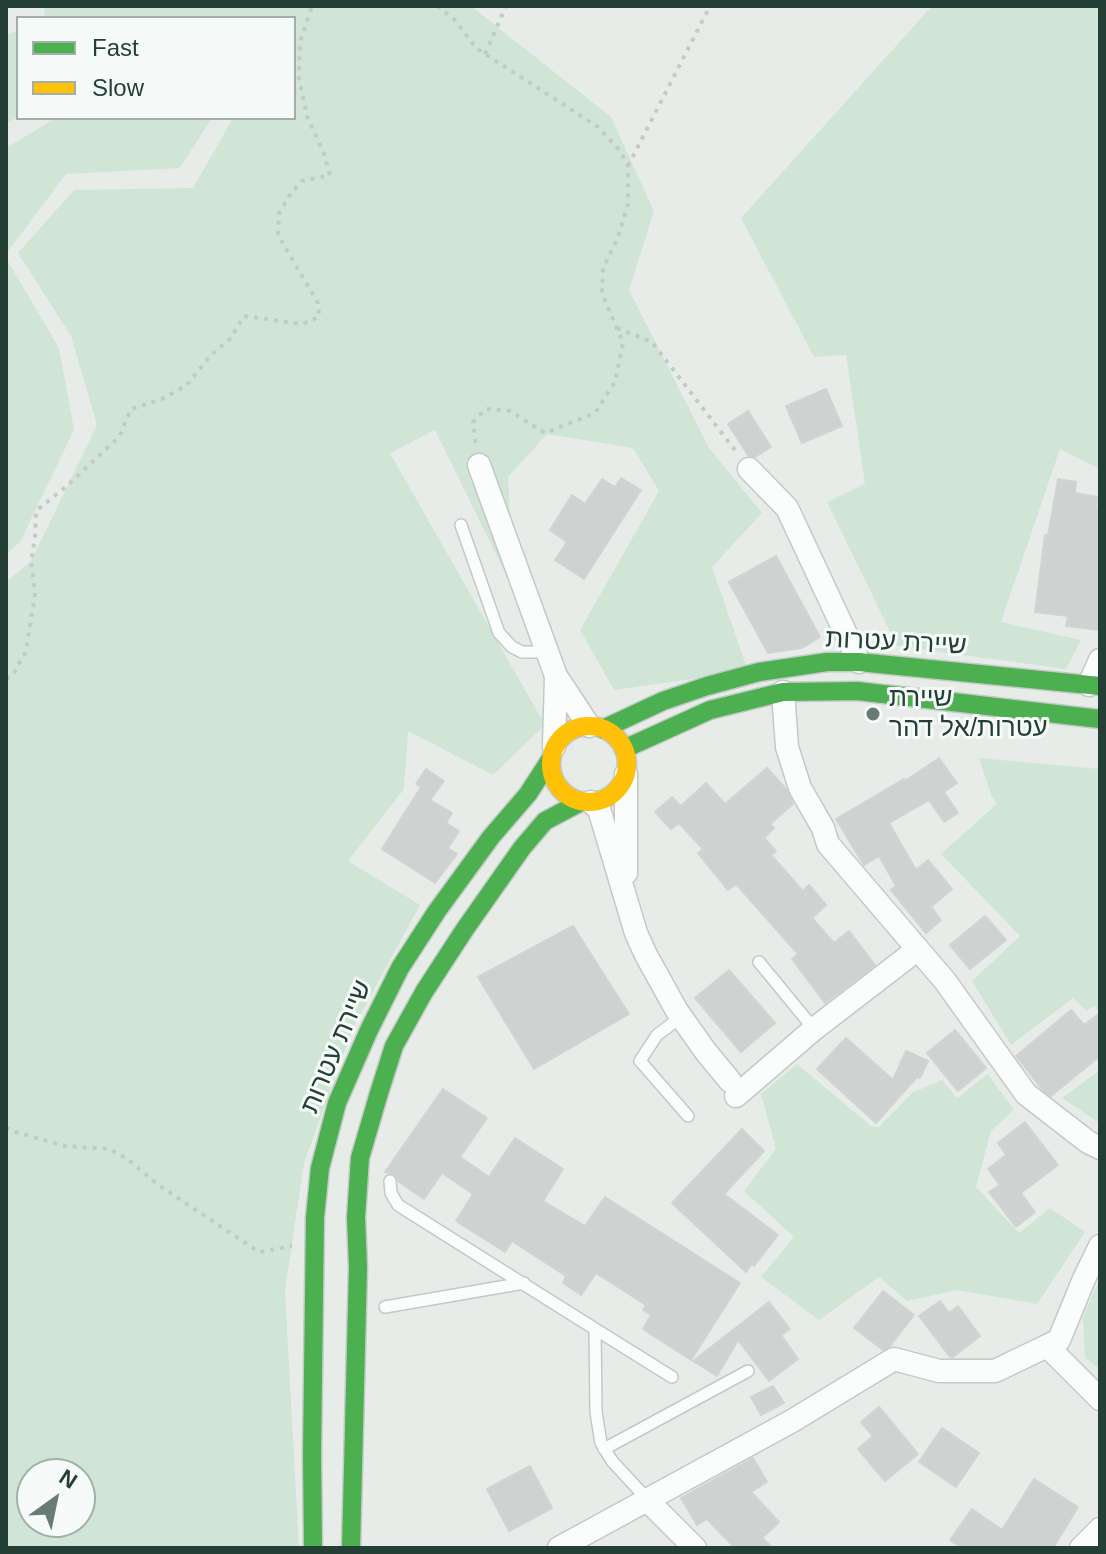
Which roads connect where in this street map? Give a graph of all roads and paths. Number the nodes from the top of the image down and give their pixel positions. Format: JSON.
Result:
{"nodes":[{"id":1,"x":312,"y":6,"type":"edge"},
{"id":2,"x":437,"y":6,"type":"edge"},
{"id":3,"x":506,"y":6,"type":"edge"},
{"id":4,"x":710,"y":6,"type":"edge"},
{"id":5,"x":485,"y":54,"type":"junction"},
{"id":6,"x":628,"y":166,"type":"junction"},
{"id":7,"x":617,"y":328,"type":"junction"},
{"id":8,"x":479,"y":465,"type":"joint"},
{"id":9,"x":749,"y":469,"type":"joint"},
{"id":10,"x":461,"y":525,"type":"dead end"},
{"id":11,"x":548,"y":652,"type":"junction"},
{"id":12,"x":1100,"y":660,"type":"edge"},
{"id":13,"x":859,"y":662,"type":"junction"},
{"id":14,"x":556,"y":676,"type":"junction"},
{"id":15,"x":6,"y":679,"type":"edge"},
{"id":16,"x":1094,"y":685,"type":"edge"},
{"id":17,"x":783,"y":692,"type":"junction"},
{"id":18,"x":1100,"y":719,"type":"edge"},
{"id":19,"x":596,"y":727,"type":"junction"},
{"id":20,"x":624,"y":749,"type":"junction"},
{"id":21,"x":552,"y":754,"type":"junction"},
{"id":22,"x":626,"y":774,"type":"junction"},
{"id":23,"x":586,"y":802,"type":"junction"},
{"id":24,"x":627,"y":903,"type":"junction"},
{"id":25,"x":918,"y":949,"type":"junction"},
{"id":26,"x":759,"y":962,"type":"dead end"},
{"id":27,"x":681,"y":1017,"type":"junction"},
{"id":28,"x":814,"y":1029,"type":"junction"},
{"id":29,"x":688,"y":1116,"type":"dead end"},
{"id":30,"x":6,"y":1127,"type":"edge"},
{"id":31,"x":1100,"y":1148,"type":"edge"},
{"id":32,"x":390,"y":1181,"type":"dead end"},
{"id":33,"x":314,"y":1242,"type":"junction"},
{"id":34,"x":1100,"y":1246,"type":"edge"},
{"id":35,"x":524,"y":1283,"type":"junction"},
{"id":36,"x":385,"y":1307,"type":"dead end"},
{"id":37,"x":595,"y":1329,"type":"junction"},
{"id":38,"x":1047,"y":1346,"type":"junction"},
{"id":39,"x":748,"y":1371,"type":"dead end"},
{"id":40,"x":672,"y":1377,"type":"dead end"},
{"id":41,"x":1100,"y":1399,"type":"edge"},
{"id":42,"x":604,"y":1449,"type":"junction"},
{"id":43,"x":648,"y":1501,"type":"junction"},
{"id":44,"x":1100,"y":1529,"type":"edge"},
{"id":45,"x":351,"y":1547,"type":"edge"},
{"id":46,"x":313,"y":1548,"type":"edge"},
{"id":47,"x":559,"y":1548,"type":"edge"},
{"id":48,"x":695,"y":1548,"type":"edge"},
{"id":49,"x":1081,"y":1548,"type":"edge"}],
"edges":[{"from":1,"to":15,"type":"path"},
{"from":2,"to":5,"type":"path"},
{"from":3,"to":5,"type":"path"},
{"from":4,"to":6,"type":"path"},
{"from":5,"to":6,"type":"path"},
{"from":6,"to":7,"type":"path"},
{"from":7,"to":8,"type":"path"},
{"from":7,"to":9,"type":"path"},
{"from":8,"to":11,"type":"street"},
{"from":9,"to":13,"type":"street"},
{"from":10,"to":11,"type":"lane"},
{"from":11,"to":14,"type":"street"},
{"from":12,"to":16,"type":"street"},
{"from":13,"to":16,"type":"main road","name":"שיירת עטרות"},
{"from":13,"to":19,"type":"main road","name":"שיירת עטרות"},
{"from":14,"to":19,"type":"street"},
{"from":14,"to":21,"type":"street"},
{"from":17,"to":18,"type":"main road","name":"שיירת עטרות"},
{"from":17,"to":20,"type":"main road","name":"שיירת עטרות"},
{"from":17,"to":25,"type":"street"},
{"from":19,"to":20,"type":"main road"},
{"from":19,"to":21,"type":"main road"},
{"from":20,"to":22,"type":"main road"},
{"from":21,"to":23,"type":"main road"},
{"from":21,"to":33,"type":"main road","name":"שיירת עטרות"},
{"from":22,"to":23,"type":"main road"},
{"from":22,"to":24,"type":"street"},
{"from":23,"to":24,"type":"street"},
{"from":23,"to":45,"type":"main road","name":"שיירת עטרות"},
{"from":24,"to":27,"type":"street"},
{"from":25,"to":28,"type":"street"},
{"from":25,"to":31,"type":"street"},
{"from":26,"to":28,"type":"lane"},
{"from":27,"to":28,"type":"street"},
{"from":27,"to":29,"type":"lane"},
{"from":30,"to":33,"type":"path"},
{"from":32,"to":35,"type":"lane"},
{"from":33,"to":46,"type":"main road","name":"שיירת עטרות"},
{"from":34,"to":38,"type":"street"},
{"from":35,"to":36,"type":"lane"},
{"from":35,"to":37,"type":"lane"},
{"from":37,"to":40,"type":"lane"},
{"from":37,"to":42,"type":"lane"},
{"from":38,"to":41,"type":"street"},
{"from":38,"to":43,"type":"street"},
{"from":39,"to":42,"type":"lane"},
{"from":42,"to":43,"type":"lane"},
{"from":43,"to":47,"type":"street"},
{"from":43,"to":48,"type":"street"},
{"from":44,"to":49,"type":"street"}]}
